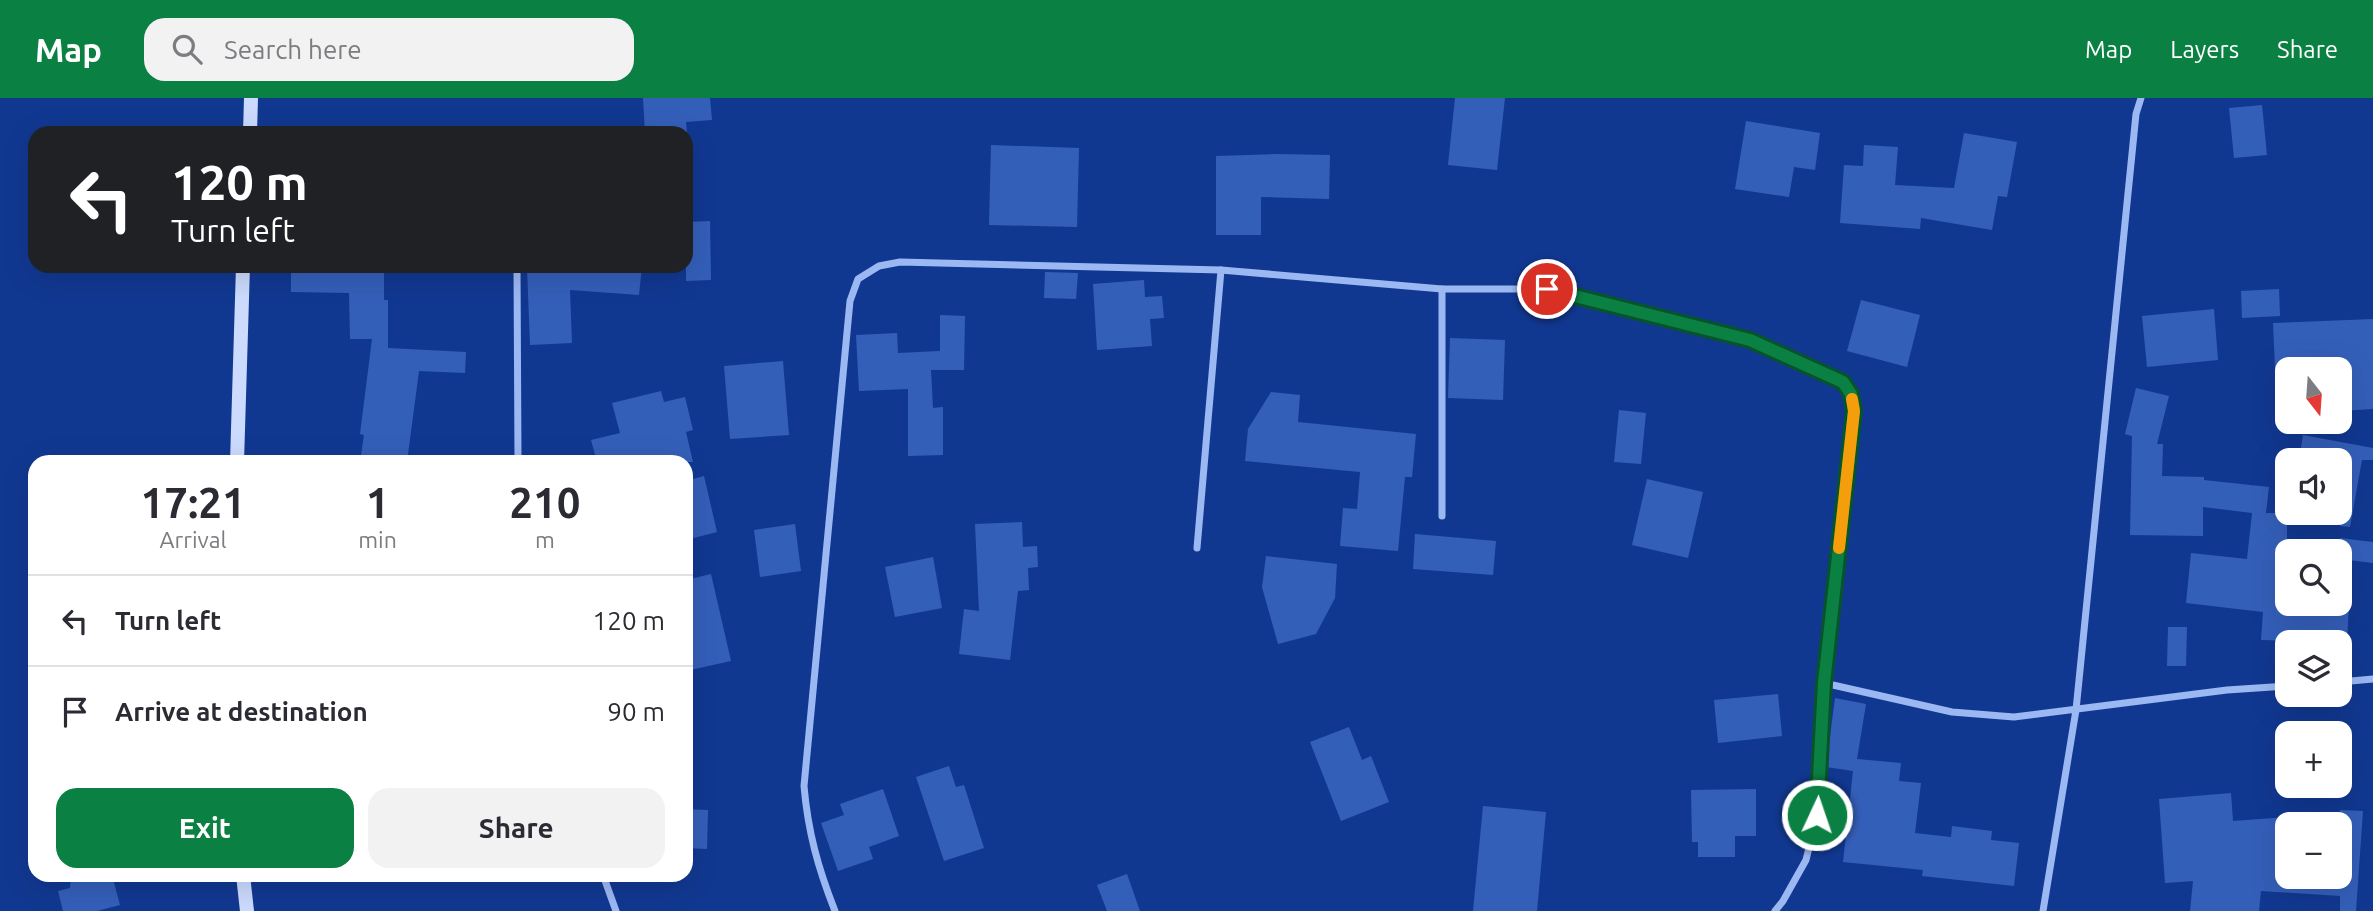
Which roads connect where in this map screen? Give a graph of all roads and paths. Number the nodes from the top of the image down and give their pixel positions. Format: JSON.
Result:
{"nodes":[{"id":1,"x":251,"y":98,"type":"edge"},
{"id":2,"x":2141,"y":98,"type":"edge"},
{"id":3,"x":250,"y":126,"type":"edge"},
{"id":4,"x":1221,"y":270,"type":"junction"},
{"id":5,"x":243,"y":273,"type":"edge"},
{"id":6,"x":517,"y":273,"type":"edge"},
{"id":7,"x":1442,"y":289,"type":"junction"},
{"id":8,"x":237,"y":455,"type":"edge"},
{"id":9,"x":518,"y":455,"type":"edge"},
{"id":10,"x":1442,"y":516,"type":"dead end"},
{"id":11,"x":1197,"y":548,"type":"dead end"},
{"id":12,"x":2373,"y":679,"type":"edge"},
{"id":13,"x":2352,"y":681,"type":"edge"},
{"id":14,"x":1824,"y":683,"type":"junction"},
{"id":15,"x":2275,"y":687,"type":"edge"},
{"id":16,"x":2076,"y":710,"type":"junction"},
{"id":17,"x":244,"y":882,"type":"edge"},
{"id":18,"x":606,"y":882,"type":"edge"},
{"id":19,"x":247,"y":911,"type":"edge"},
{"id":20,"x":616,"y":911,"type":"edge"},
{"id":21,"x":835,"y":911,"type":"edge"},
{"id":22,"x":1775,"y":911,"type":"edge"},
{"id":23,"x":2043,"y":911,"type":"edge"}],
"edges":[{"from":1,"to":3,"type":"main road"},
{"from":2,"to":16,"type":"street"},
{"from":4,"to":7,"type":"street"},
{"from":4,"to":11,"type":"street"},
{"from":4,"to":21,"type":"street"},
{"from":5,"to":8,"type":"main road"},
{"from":6,"to":9,"type":"street"},
{"from":7,"to":10,"type":"street"},
{"from":7,"to":14,"type":"street"},
{"from":12,"to":13,"type":"street"},
{"from":14,"to":16,"type":"street"},
{"from":14,"to":22,"type":"street"},
{"from":15,"to":16,"type":"street"},
{"from":16,"to":23,"type":"street"},
{"from":17,"to":19,"type":"main road"},
{"from":18,"to":20,"type":"street"}]}
